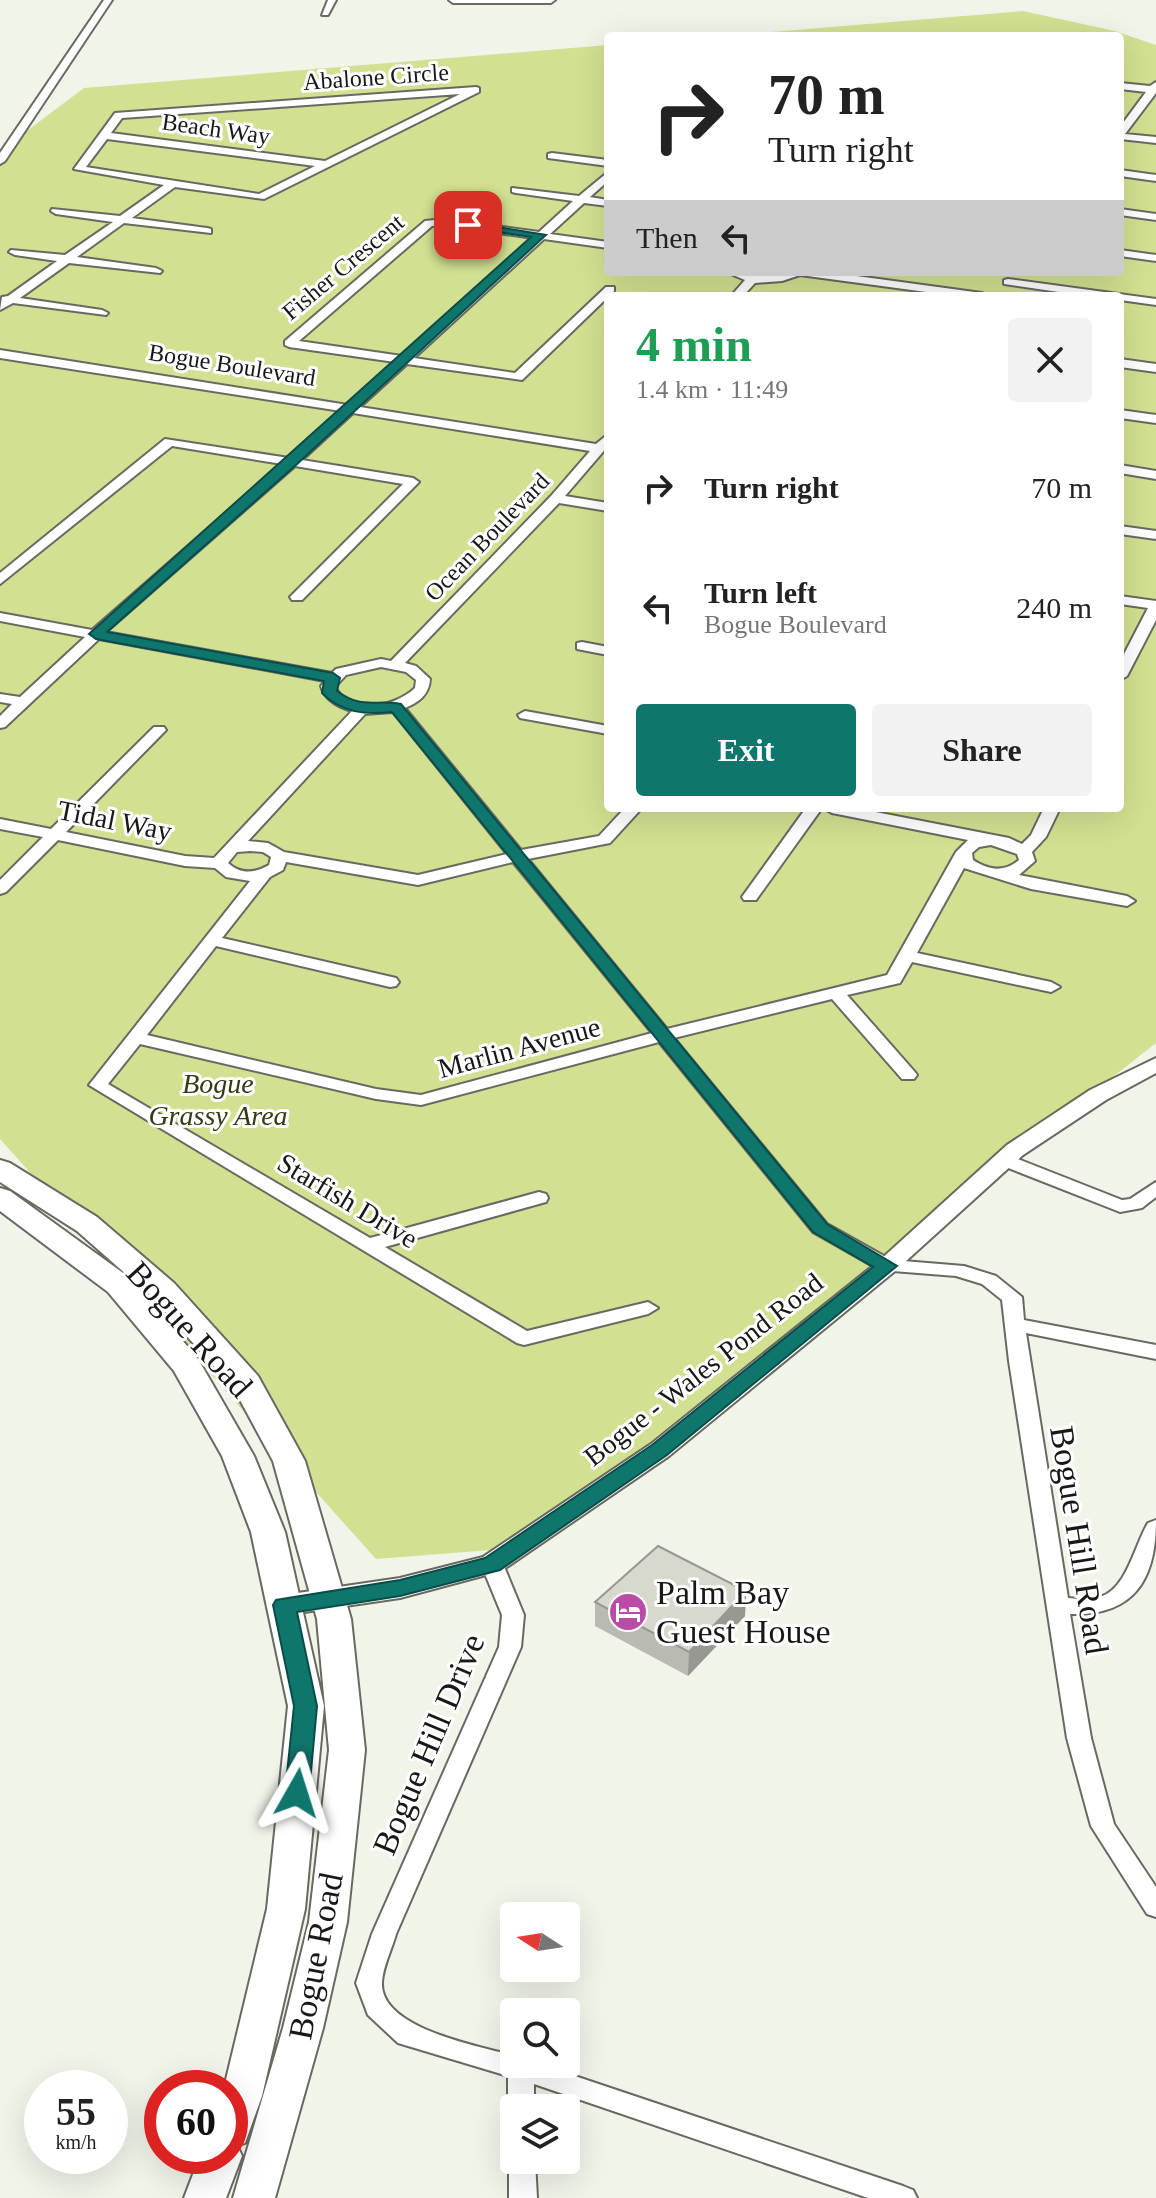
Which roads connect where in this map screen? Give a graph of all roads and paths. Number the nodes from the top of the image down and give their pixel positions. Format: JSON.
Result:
{"nodes":[{"id":1,"x":108,"y":0,"type":"edge"},
{"id":2,"x":332,"y":0,"type":"edge"},
{"id":3,"x":453,"y":0,"type":"edge"},
{"id":4,"x":551,"y":0,"type":"edge"},
{"id":5,"x":325,"y":13,"type":"dead end"},
{"id":6,"x":1124,"y":86,"type":"edge"},
{"id":7,"x":1155,"y":88,"type":"edge"},
{"id":8,"x":1156,"y":103,"type":"edge"},
{"id":9,"x":1143,"y":105,"type":"junction"},
{"id":10,"x":1124,"y":130,"type":"edge"},
{"id":11,"x":103,"y":135,"type":"junction"},
{"id":12,"x":1124,"y":136,"type":"edge"},
{"id":13,"x":1156,"y":140,"type":"edge"},
{"id":14,"x":552,"y":156,"type":"dead end"},
{"id":15,"x":0,"y":161,"type":"edge"},
{"id":16,"x":604,"y":162,"type":"edge"},
{"id":17,"x":324,"y":164,"type":"junction"},
{"id":18,"x":1124,"y":174,"type":"edge"},
{"id":19,"x":1156,"y":178,"type":"edge"},
{"id":20,"x":604,"y":179,"type":"edge"},
{"id":21,"x":171,"y":185,"type":"junction"},
{"id":22,"x":516,"y":190,"type":"dead end"},
{"id":23,"x":581,"y":199,"type":"junction"},
{"id":24,"x":604,"y":202,"type":"edge"},
{"id":25,"x":56,"y":211,"type":"dead end"},
{"id":26,"x":1124,"y":213,"type":"edge"},
{"id":27,"x":1156,"y":217,"type":"edge"},
{"id":28,"x":121,"y":220,"type":"junction"},
{"id":29,"x":207,"y":231,"type":"dead end"},
{"id":30,"x":540,"y":235,"type":"junction"},
{"id":31,"x":604,"y":244,"type":"edge"},
{"id":32,"x":15,"y":252,"type":"dead end"},
{"id":33,"x":1124,"y":254,"type":"edge"},
{"id":34,"x":1156,"y":258,"type":"edge"},
{"id":35,"x":67,"y":260,"type":"junction"},
{"id":36,"x":156,"y":271,"type":"dead end"},
{"id":37,"x":743,"y":276,"type":"edge"},
{"id":38,"x":788,"y":276,"type":"edge"},
{"id":39,"x":830,"y":276,"type":"edge"},
{"id":40,"x":1011,"y":277,"type":"edge"},
{"id":41,"x":752,"y":279,"type":"junction"},
{"id":42,"x":610,"y":289,"type":"dead end"},
{"id":43,"x":607,"y":292,"type":"edge"},
{"id":44,"x":741,"y":292,"type":"edge"},
{"id":45,"x":952,"y":292,"type":"edge"},
{"id":46,"x":1058,"y":292,"type":"edge"},
{"id":47,"x":604,"y":295,"type":"edge"},
{"id":48,"x":1124,"y":298,"type":"edge"},
{"id":49,"x":4,"y":302,"type":"edge"},
{"id":50,"x":1156,"y":302,"type":"edge"},
{"id":51,"x":102,"y":313,"type":"dead end"},
{"id":52,"x":0,"y":354,"type":"edge"},
{"id":53,"x":402,"y":360,"type":"junction"},
{"id":54,"x":1124,"y":364,"type":"edge"},
{"id":55,"x":1156,"y":368,"type":"edge"},
{"id":56,"x":349,"y":409,"type":"junction"},
{"id":57,"x":1124,"y":415,"type":"edge"},
{"id":58,"x":1156,"y":419,"type":"edge"},
{"id":59,"x":603,"y":443,"type":"edge"},
{"id":60,"x":291,"y":463,"type":"junction"},
{"id":61,"x":1124,"y":470,"type":"edge"},
{"id":62,"x":1156,"y":475,"type":"edge"},
{"id":63,"x":556,"y":499,"type":"junction"},
{"id":64,"x":604,"y":506,"type":"edge"},
{"id":65,"x":1124,"y":531,"type":"edge"},
{"id":66,"x":1156,"y":535,"type":"edge"},
{"id":67,"x":0,"y":580,"type":"edge"},
{"id":68,"x":297,"y":597,"type":"dead end"},
{"id":69,"x":1124,"y":601,"type":"edge"},
{"id":70,"x":1156,"y":606,"type":"edge"},
{"id":71,"x":0,"y":617,"type":"edge"},
{"id":72,"x":96,"y":634,"type":"junction"},
{"id":73,"x":582,"y":646,"type":"dead end"},
{"id":74,"x":604,"y":650,"type":"edge"},
{"id":75,"x":396,"y":664,"type":"junction"},
{"id":76,"x":1124,"y":665,"type":"edge"},
{"id":77,"x":333,"y":678,"type":"junction"},
{"id":78,"x":0,"y":698,"type":"edge"},
{"id":79,"x":24,"y":702,"type":"junction"},
{"id":80,"x":396,"y":707,"type":"junction"},
{"id":81,"x":362,"y":709,"type":"junction"},
{"id":82,"x":525,"y":715,"type":"dead end"},
{"id":83,"x":0,"y":724,"type":"edge"},
{"id":84,"x":604,"y":729,"type":"edge"},
{"id":85,"x":159,"y":730,"type":"dead end"},
{"id":86,"x":630,"y":812,"type":"edge"},
{"id":87,"x":811,"y":812,"type":"edge"},
{"id":88,"x":873,"y":812,"type":"edge"},
{"id":89,"x":1050,"y":812,"type":"edge"},
{"id":90,"x":0,"y":824,"type":"edge"},
{"id":91,"x":54,"y":835,"type":"junction"},
{"id":92,"x":1038,"y":837,"type":"junction"},
{"id":93,"x":996,"y":841,"type":"junction"},
{"id":94,"x":964,"y":844,"type":"junction"},
{"id":95,"x":232,"y":849,"type":"junction"},
{"id":96,"x":1024,"y":851,"type":"junction"},
{"id":97,"x":279,"y":856,"type":"junction"},
{"id":98,"x":517,"y":856,"type":"junction"},
{"id":99,"x":220,"y":863,"type":"junction"},
{"id":100,"x":1019,"y":869,"type":"junction"},
{"id":101,"x":979,"y":871,"type":"junction"},
{"id":102,"x":264,"y":874,"type":"junction"},
{"id":103,"x":1001,"y":874,"type":"junction"},
{"id":104,"x":948,"y":877,"type":"junction"},
{"id":105,"x":1031,"y":884,"type":"junction"},
{"id":106,"x":0,"y":889,"type":"edge"},
{"id":107,"x":750,"y":897,"type":"dead end"},
{"id":108,"x":1127,"y":901,"type":"dead end"},
{"id":109,"x":214,"y":941,"type":"junction"},
{"id":110,"x":907,"y":956,"type":"junction"},
{"id":111,"x":390,"y":982,"type":"dead end"},
{"id":112,"x":1051,"y":987,"type":"dead end"},
{"id":113,"x":836,"y":993,"type":"junction"},
{"id":114,"x":664,"y":1035,"type":"junction"},
{"id":115,"x":138,"y":1038,"type":"junction"},
{"id":116,"x":1156,"y":1064,"type":"edge"},
{"id":117,"x":908,"y":1075,"type":"dead end"},
{"id":118,"x":1005,"y":1160,"type":"junction"},
{"id":119,"x":0,"y":1169,"type":"edge"},
{"id":120,"x":1156,"y":1188,"type":"edge"},
{"id":121,"x":0,"y":1197,"type":"edge"},
{"id":122,"x":539,"y":1198,"type":"dead end"},
{"id":123,"x":369,"y":1245,"type":"junction"},
{"id":124,"x":887,"y":1266,"type":"junction"},
{"id":125,"x":648,"y":1308,"type":"dead end"},
{"id":126,"x":1016,"y":1325,"type":"junction"},
{"id":127,"x":1156,"y":1352,"type":"edge"},
{"id":128,"x":1156,"y":1528,"type":"edge"},
{"id":129,"x":492,"y":1564,"type":"junction"},
{"id":130,"x":326,"y":1598,"type":"junction"},
{"id":131,"x":284,"y":1605,"type":"junction"},
{"id":132,"x":1059,"y":1606,"type":"junction"},
{"id":133,"x":1156,"y":1907,"type":"edge"},
{"id":134,"x":500,"y":2063,"type":"edge"},
{"id":135,"x":248,"y":2070,"type":"edge"},
{"id":136,"x":548,"y":2078,"type":"edge"},
{"id":137,"x":214,"y":2174,"type":"edge"},
{"id":138,"x":522,"y":2174,"type":"edge"},
{"id":139,"x":205,"y":2198,"type":"edge"},
{"id":140,"x":254,"y":2198,"type":"edge"},
{"id":141,"x":523,"y":2198,"type":"edge"},
{"id":142,"x":903,"y":2198,"type":"edge"}],
"edges":[{"from":1,"to":15,"type":"street"},
{"from":2,"to":5,"type":"street"},
{"from":3,"to":4,"type":"street"},
{"from":6,"to":7,"type":"street"},
{"from":7,"to":9,"type":"street"},
{"from":8,"to":9,"type":"street"},
{"from":9,"to":10,"type":"street"},
{"from":11,"to":17,"type":"street","name":"Beach Way"},
{"from":11,"to":17,"type":"street","name":"Abalone Circle"},
{"from":11,"to":21,"type":"street","name":"Abalone Circle"},
{"from":12,"to":13,"type":"street"},
{"from":14,"to":16,"type":"street"},
{"from":17,"to":21,"type":"street","name":"Abalone Circle"},
{"from":18,"to":19,"type":"street"},
{"from":20,"to":23,"type":"street"},
{"from":21,"to":28,"type":"street"},
{"from":22,"to":23,"type":"street"},
{"from":23,"to":24,"type":"street"},
{"from":23,"to":30,"type":"street"},
{"from":25,"to":28,"type":"street"},
{"from":26,"to":27,"type":"street"},
{"from":28,"to":29,"type":"street"},
{"from":28,"to":35,"type":"street"},
{"from":30,"to":31,"type":"street"},
{"from":30,"to":53,"type":"street"},
{"from":30,"to":53,"type":"street","name":"Fisher Crescent"},
{"from":32,"to":35,"type":"street"},
{"from":33,"to":34,"type":"street"},
{"from":35,"to":36,"type":"street"},
{"from":35,"to":49,"type":"street"},
{"from":37,"to":41,"type":"street"},
{"from":38,"to":41,"type":"street"},
{"from":39,"to":45,"type":"street"},
{"from":40,"to":46,"type":"street"},
{"from":41,"to":44,"type":"street"},
{"from":42,"to":43,"type":"street"},
{"from":47,"to":53,"type":"street"},
{"from":48,"to":50,"type":"street"},
{"from":49,"to":51,"type":"street"},
{"from":52,"to":56,"type":"street","name":"Bogue Boulevard"},
{"from":53,"to":56,"type":"street"},
{"from":54,"to":55,"type":"street"},
{"from":56,"to":59,"type":"street","name":"Bogue Boulevard"},
{"from":56,"to":60,"type":"street"},
{"from":57,"to":58,"type":"street"},
{"from":59,"to":63,"type":"street","name":"Ocean Boulevard"},
{"from":60,"to":67,"type":"street"},
{"from":60,"to":68,"type":"street"},
{"from":60,"to":72,"type":"street"},
{"from":61,"to":62,"type":"street"},
{"from":63,"to":64,"type":"street"},
{"from":63,"to":75,"type":"street","name":"Ocean Boulevard"},
{"from":65,"to":66,"type":"street"},
{"from":69,"to":70,"type":"street"},
{"from":70,"to":76,"type":"street"},
{"from":71,"to":72,"type":"street"},
{"from":72,"to":77,"type":"street"},
{"from":72,"to":79,"type":"street"},
{"from":73,"to":74,"type":"street"},
{"from":75,"to":77,"type":"street"},
{"from":75,"to":80,"type":"street"},
{"from":77,"to":81,"type":"street"},
{"from":78,"to":79,"type":"street"},
{"from":79,"to":83,"type":"street"},
{"from":80,"to":81,"type":"street"},
{"from":80,"to":98,"type":"street"},
{"from":81,"to":95,"type":"street"},
{"from":82,"to":84,"type":"street"},
{"from":85,"to":91,"type":"street"},
{"from":86,"to":98,"type":"street"},
{"from":87,"to":107,"type":"street"},
{"from":88,"to":94,"type":"street"},
{"from":89,"to":92,"type":"street"},
{"from":90,"to":91,"type":"street","name":"Tidal Way"},
{"from":91,"to":99,"type":"street","name":"Tidal Way"},
{"from":91,"to":106,"type":"street"},
{"from":92,"to":93,"type":"street"},
{"from":92,"to":96,"type":"street"},
{"from":93,"to":94,"type":"street"},
{"from":93,"to":96,"type":"street"},
{"from":94,"to":101,"type":"street"},
{"from":94,"to":104,"type":"street","name":"Marlin Avenue"},
{"from":95,"to":97,"type":"street"},
{"from":95,"to":99,"type":"street"},
{"from":96,"to":100,"type":"street"},
{"from":97,"to":98,"type":"street"},
{"from":97,"to":102,"type":"street","name":"Starfish Drive"},
{"from":98,"to":114,"type":"street"},
{"from":99,"to":102,"type":"street","name":"Tidal Way"},
{"from":100,"to":103,"type":"street"},
{"from":100,"to":105,"type":"street"},
{"from":101,"to":103,"type":"street"},
{"from":101,"to":104,"type":"street"},
{"from":102,"to":109,"type":"street","name":"Starfish Drive"},
{"from":103,"to":105,"type":"street"},
{"from":104,"to":110,"type":"street","name":"Marlin Avenue"},
{"from":105,"to":108,"type":"street"},
{"from":109,"to":111,"type":"street"},
{"from":109,"to":115,"type":"street","name":"Starfish Drive"},
{"from":110,"to":112,"type":"street"},
{"from":110,"to":113,"type":"street","name":"Marlin Avenue"},
{"from":113,"to":114,"type":"street","name":"Marlin Avenue"},
{"from":113,"to":117,"type":"street"},
{"from":114,"to":115,"type":"street","name":"Marlin Avenue"},
{"from":114,"to":124,"type":"street"},
{"from":115,"to":123,"type":"street","name":"Starfish Drive"},
{"from":116,"to":118,"type":"street","name":"Bogue - Wales Pond Road"},
{"from":118,"to":120,"type":"street"},
{"from":118,"to":124,"type":"street","name":"Bogue - Wales Pond Road"},
{"from":119,"to":130,"type":"main road","name":"Bogue Road"},
{"from":121,"to":131,"type":"main road","name":"Bogue Road"},
{"from":122,"to":123,"type":"street"},
{"from":123,"to":125,"type":"street","name":"Starfish Drive"},
{"from":124,"to":126,"type":"street","name":"Bogue Hill Road"},
{"from":124,"to":129,"type":"street","name":"Bogue - Wales Pond Road"},
{"from":126,"to":127,"type":"street"},
{"from":126,"to":132,"type":"street","name":"Bogue Hill Road"},
{"from":128,"to":132,"type":"street"},
{"from":129,"to":130,"type":"street","name":"Bogue - Wales Pond Road"},
{"from":129,"to":134,"type":"street","name":"Bogue Hill Drive"},
{"from":130,"to":131,"type":"street","name":"Bogue - Wales Pond Road"},
{"from":130,"to":140,"type":"main road","name":"Bogue Road"},
{"from":131,"to":135,"type":"main road","name":"Bogue Road"},
{"from":132,"to":133,"type":"street","name":"Bogue Hill Road"},
{"from":136,"to":142,"type":"street","name":"Bogue Hill Drive"},
{"from":137,"to":139,"type":"main road"},
{"from":138,"to":141,"type":"street"}]}
